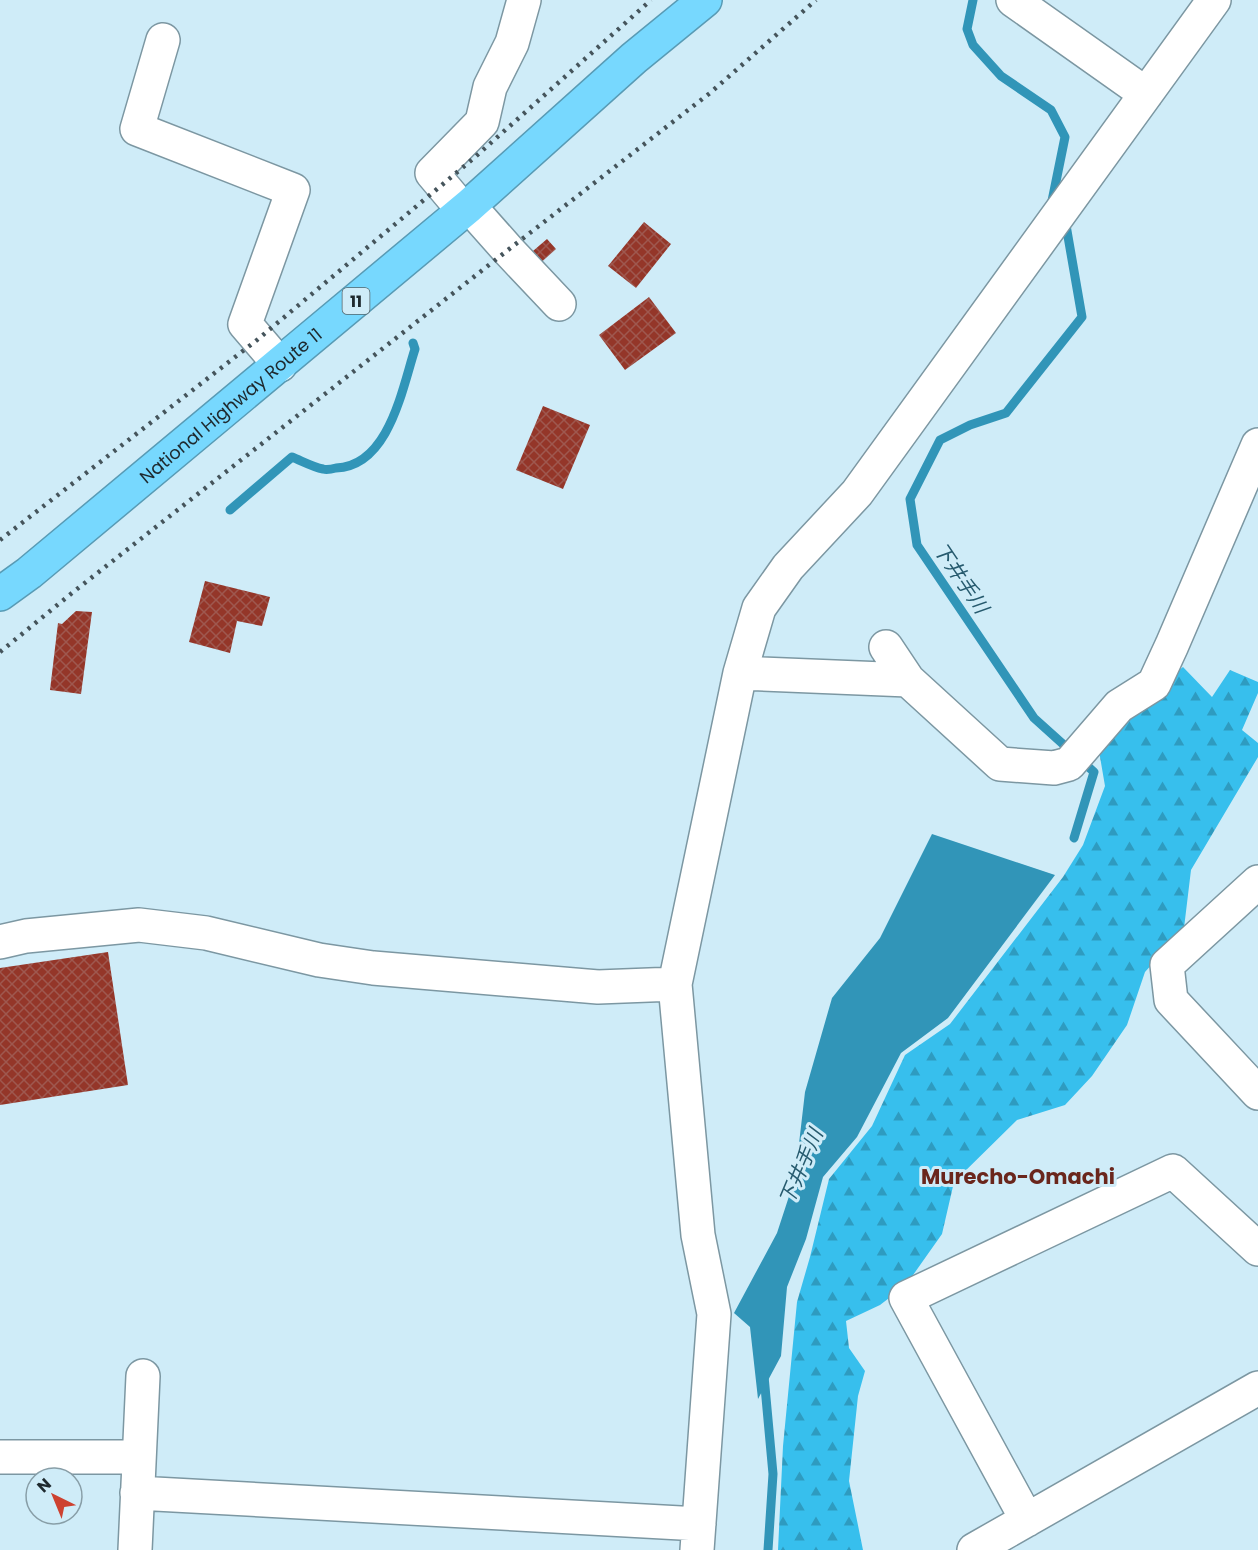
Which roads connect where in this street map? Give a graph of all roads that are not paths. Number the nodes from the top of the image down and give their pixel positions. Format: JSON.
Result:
{"nodes":[{"id":1,"x":524,"y":0,"type":"edge"},
{"id":2,"x":705,"y":0,"type":"edge"},
{"id":3,"x":1013,"y":0,"type":"edge"},
{"id":4,"x":1214,"y":0,"type":"edge"},
{"id":5,"x":163,"y":39,"type":"dead end"},
{"id":6,"x":1146,"y":94,"type":"junction"},
{"id":7,"x":466,"y":208,"type":"junction"},
{"id":8,"x":559,"y":304,"type":"dead end"},
{"id":9,"x":280,"y":364,"type":"junction"},
{"id":10,"x":1258,"y":445,"type":"edge"},
{"id":11,"x":0,"y":594,"type":"edge"},
{"id":12,"x":886,"y":647,"type":"dead end"},
{"id":13,"x":740,"y":673,"type":"junction"},
{"id":14,"x":908,"y":680,"type":"junction"},
{"id":15,"x":1258,"y":882,"type":"edge"},
{"id":16,"x":0,"y":942,"type":"edge"},
{"id":17,"x":675,"y":984,"type":"junction"},
{"id":18,"x":1258,"y":1092,"type":"edge"},
{"id":19,"x":1258,"y":1249,"type":"edge"},
{"id":20,"x":143,"y":1376,"type":"dead end"},
{"id":21,"x":1258,"y":1388,"type":"edge"},
{"id":22,"x":0,"y":1457,"type":"edge"},
{"id":23,"x":139,"y":1457,"type":"junction"},
{"id":24,"x":137,"y":1493,"type":"junction"},
{"id":25,"x":1028,"y":1520,"type":"junction"},
{"id":26,"x":698,"y":1537,"type":"edge"},
{"id":27,"x":135,"y":1550,"type":"edge"},
{"id":28,"x":974,"y":1550,"type":"edge"}],
"edges":[{"from":1,"to":7,"type":"street"},
{"from":2,"to":7,"type":"highway","name":"National Highway Route 11","number":"11"},
{"from":3,"to":6,"type":"street"},
{"from":4,"to":6,"type":"street"},
{"from":5,"to":9,"type":"street"},
{"from":6,"to":13,"type":"street"},
{"from":7,"to":8,"type":"street"},
{"from":7,"to":9,"type":"highway","name":"National Highway Route 11","number":"11"},
{"from":9,"to":11,"type":"highway","name":"National Highway Route 11","number":"11"},
{"from":10,"to":14,"type":"street"},
{"from":12,"to":14,"type":"street"},
{"from":13,"to":14,"type":"street"},
{"from":13,"to":17,"type":"street"},
{"from":15,"to":18,"type":"street"},
{"from":16,"to":17,"type":"street"},
{"from":17,"to":26,"type":"street"},
{"from":19,"to":25,"type":"street"},
{"from":20,"to":23,"type":"street"},
{"from":21,"to":25,"type":"street"},
{"from":22,"to":23,"type":"street"},
{"from":23,"to":24,"type":"street"},
{"from":24,"to":26,"type":"street"},
{"from":24,"to":27,"type":"street"},
{"from":25,"to":28,"type":"street"}]}
